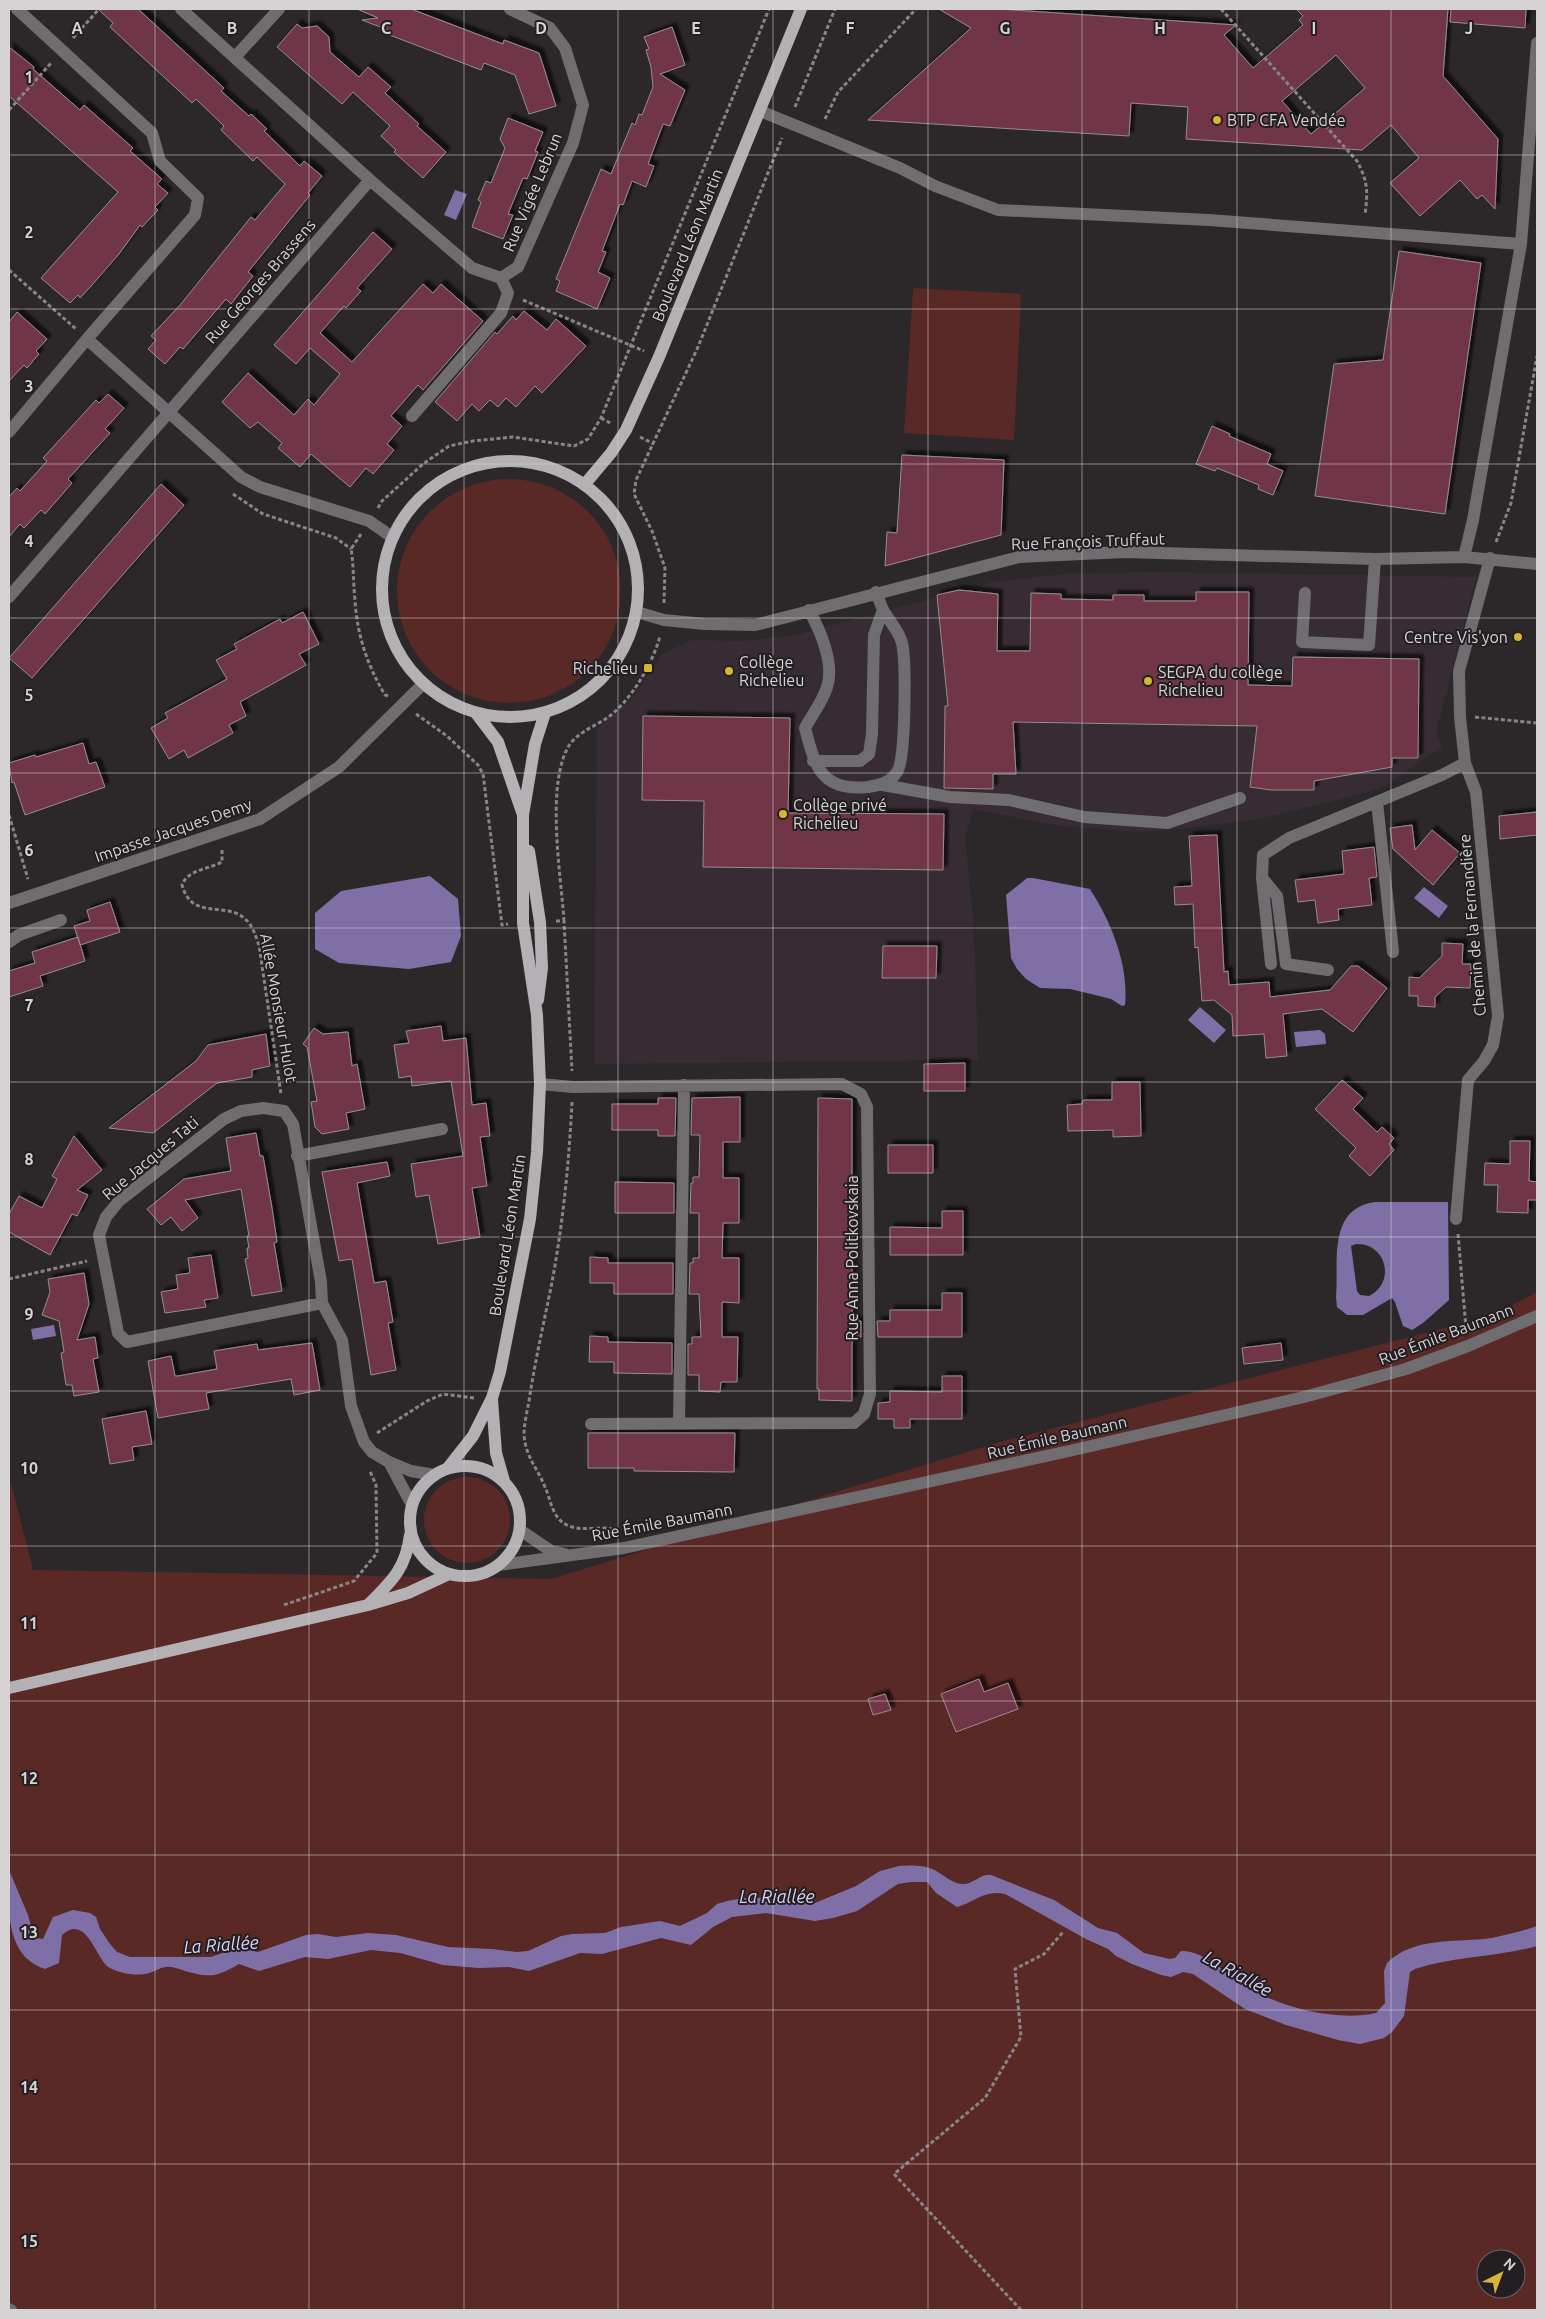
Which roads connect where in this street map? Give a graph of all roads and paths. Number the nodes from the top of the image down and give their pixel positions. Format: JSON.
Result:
{"nodes":[{"id":1,"x":17,"y":9,"type":"edge"},
{"id":2,"x":181,"y":9,"type":"edge"},
{"id":3,"x":279,"y":9,"type":"edge"},
{"id":4,"x":510,"y":9,"type":"edge"},
{"id":5,"x":801,"y":9,"type":"edge"},
{"id":6,"x":835,"y":9,"type":"edge"},
{"id":7,"x":916,"y":9,"type":"edge"},
{"id":8,"x":1221,"y":9,"type":"edge"},
{"id":9,"x":1537,"y":43,"type":"edge"},
{"id":10,"x":235,"y":57,"type":"junction"},
{"id":11,"x":760,"y":111,"type":"junction"},
{"id":12,"x":788,"y":124,"type":"junction"},
{"id":13,"x":818,"y":135,"type":"junction"},
{"id":14,"x":370,"y":180,"type":"junction"},
{"id":15,"x":1363,"y":230,"type":"junction"},
{"id":16,"x":1521,"y":244,"type":"junction"},
{"id":17,"x":9,"y":271,"type":"edge"},
{"id":18,"x":501,"y":278,"type":"junction"},
{"id":19,"x":508,"y":293,"type":"junction"},
{"id":20,"x":87,"y":339,"type":"junction"},
{"id":21,"x":1537,"y":356,"type":"edge"},
{"id":22,"x":659,"y":357,"type":"junction"},
{"id":23,"x":168,"y":412,"type":"junction"},
{"id":24,"x":412,"y":416,"type":"dead end"},
{"id":25,"x":9,"y":432,"type":"edge"},
{"id":26,"x":585,"y":484,"type":"junction"},
{"id":27,"x":392,"y":537,"type":"junction"},
{"id":28,"x":1464,"y":556,"type":"junction"},
{"id":29,"x":1490,"y":558,"type":"junction"},
{"id":30,"x":1375,"y":559,"type":"junction"},
{"id":31,"x":1537,"y":564,"type":"edge"},
{"id":32,"x":876,"y":592,"type":"junction"},
{"id":33,"x":1305,"y":593,"type":"dead end"},
{"id":34,"x":9,"y":597,"type":"edge"},
{"id":35,"x":809,"y":610,"type":"junction"},
{"id":36,"x":883,"y":610,"type":"junction"},
{"id":37,"x":637,"y":612,"type":"junction"},
{"id":38,"x":664,"y":620,"type":"junction"},
{"id":39,"x":423,"y":684,"type":"junction"},
{"id":40,"x":476,"y":713,"type":"junction"},
{"id":41,"x":545,"y":713,"type":"junction"},
{"id":42,"x":1460,"y":717,"type":"junction"},
{"id":43,"x":1537,"y":723,"type":"edge"},
{"id":44,"x":813,"y":761,"type":"junction"},
{"id":45,"x":1465,"y":763,"type":"junction"},
{"id":46,"x":883,"y":785,"type":"junction"},
{"id":47,"x":1240,"y":798,"type":"dead end"},
{"id":48,"x":1377,"y":802,"type":"junction"},
{"id":49,"x":9,"y":815,"type":"edge"},
{"id":50,"x":524,"y":815,"type":"junction"},
{"id":51,"x":218,"y":832,"type":"junction"},
{"id":52,"x":1262,"y":878,"type":"junction"},
{"id":53,"x":33,"y":895,"type":"junction"},
{"id":54,"x":9,"y":903,"type":"edge"},
{"id":55,"x":61,"y":920,"type":"dead end"},
{"id":56,"x":564,"y":921,"type":"dead end"},
{"id":57,"x":9,"y":940,"type":"edge"},
{"id":58,"x":1393,"y":952,"type":"dead end"},
{"id":59,"x":1271,"y":964,"type":"dead end"},
{"id":60,"x":1328,"y":970,"type":"dead end"},
{"id":61,"x":537,"y":1015,"type":"junction"},
{"id":62,"x":540,"y":1084,"type":"junction"},
{"id":63,"x":684,"y":1085,"type":"junction"},
{"id":64,"x":278,"y":1109,"type":"junction"},
{"id":65,"x":442,"y":1129,"type":"dead end"},
{"id":66,"x":298,"y":1156,"type":"junction"},
{"id":67,"x":1456,"y":1219,"type":"joint"},
{"id":68,"x":102,"y":1258,"type":"junction"},
{"id":69,"x":9,"y":1279,"type":"edge"},
{"id":70,"x":322,"y":1303,"type":"junction"},
{"id":71,"x":1537,"y":1316,"type":"edge"},
{"id":72,"x":1468,"y":1346,"type":"junction"},
{"id":73,"x":492,"y":1398,"type":"junction"},
{"id":74,"x":591,"y":1424,"type":"dead end"},
{"id":75,"x":679,"y":1424,"type":"junction"},
{"id":76,"x":364,"y":1442,"type":"junction"},
{"id":77,"x":372,"y":1452,"type":"junction"},
{"id":78,"x":389,"y":1462,"type":"junction"},
{"id":79,"x":447,"y":1469,"type":"junction"},
{"id":80,"x":435,"y":1474,"type":"junction"},
{"id":81,"x":504,"y":1482,"type":"junction"},
{"id":82,"x":412,"y":1505,"type":"junction"},
{"id":83,"x":520,"y":1530,"type":"junction"},
{"id":84,"x":411,"y":1533,"type":"junction"},
{"id":85,"x":574,"y":1556,"type":"junction"},
{"id":86,"x":499,"y":1565,"type":"junction"},
{"id":87,"x":449,"y":1574,"type":"junction"},
{"id":88,"x":368,"y":1605,"type":"junction"},
{"id":89,"x":281,"y":1606,"type":"dead end"},
{"id":90,"x":9,"y":1688,"type":"edge"},
{"id":91,"x":1063,"y":1932,"type":"dead end"},
{"id":92,"x":1021,"y":2310,"type":"edge"}],
"edges":[{"from":1,"to":20,"type":"street"},
{"from":2,"to":10,"type":"street"},
{"from":3,"to":10,"type":"street"},
{"from":4,"to":18,"type":"street","name":"Rue Vigée Lebrun"},
{"from":5,"to":11,"type":"main road","name":"Boulevard Léon Martin"},
{"from":6,"to":12,"type":"path"},
{"from":7,"to":13,"type":"path"},
{"from":8,"to":15,"type":"path"},
{"from":9,"to":16,"type":"street"},
{"from":10,"to":14,"type":"street"},
{"from":11,"to":12,"type":"street"},
{"from":11,"to":22,"type":"main road","name":"Boulevard Léon Martin"},
{"from":12,"to":13,"type":"street"},
{"from":12,"to":38,"type":"path"},
{"from":13,"to":15,"type":"street"},
{"from":14,"to":18,"type":"street"},
{"from":14,"to":23,"type":"street","name":"Rue Georges Brassens"},
{"from":15,"to":16,"type":"street"},
{"from":16,"to":28,"type":"street"},
{"from":17,"to":20,"type":"path"},
{"from":18,"to":19,"type":"street"},
{"from":19,"to":22,"type":"path"},
{"from":19,"to":24,"type":"street"},
{"from":20,"to":23,"type":"street"},
{"from":20,"to":25,"type":"street"},
{"from":21,"to":29,"type":"path"},
{"from":22,"to":26,"type":"main road","name":"Boulevard Léon Martin"},
{"from":23,"to":27,"type":"street"},
{"from":23,"to":34,"type":"street","name":"Rue Georges Brassens"},
{"from":26,"to":27,"type":"main road"},
{"from":26,"to":37,"type":"main road"},
{"from":27,"to":39,"type":"main road"},
{"from":28,"to":29,"type":"street","name":"Rue François Truffaut"},
{"from":28,"to":30,"type":"street","name":"Rue François Truffaut"},
{"from":29,"to":31,"type":"street","name":"Rue François Truffaut"},
{"from":29,"to":42,"type":"street","name":"Chemin de la Fernandière"},
{"from":30,"to":32,"type":"street","name":"Rue François Truffaut"},
{"from":30,"to":33,"type":"street"},
{"from":32,"to":35,"type":"street","name":"Rue François Truffaut"},
{"from":32,"to":36,"type":"street"},
{"from":35,"to":38,"type":"street","name":"Rue François Truffaut"},
{"from":35,"to":44,"type":"street"},
{"from":36,"to":44,"type":"street"},
{"from":36,"to":46,"type":"street"},
{"from":37,"to":38,"type":"street","name":"Rue François Truffaut"},
{"from":37,"to":41,"type":"main road"},
{"from":38,"to":56,"type":"path"},
{"from":39,"to":40,"type":"main road"},
{"from":39,"to":51,"type":"street","name":"Impasse Jacques Demy"},
{"from":40,"to":41,"type":"main road"},
{"from":40,"to":50,"type":"main road","name":"Boulevard Léon Martin"},
{"from":41,"to":50,"type":"main road","name":"Boulevard Léon Martin"},
{"from":42,"to":43,"type":"path"},
{"from":42,"to":45,"type":"street","name":"Chemin de la Fernandière"},
{"from":44,"to":46,"type":"street"},
{"from":45,"to":48,"type":"street"},
{"from":45,"to":67,"type":"street","name":"Chemin de la Fernandière"},
{"from":46,"to":47,"type":"street"},
{"from":48,"to":52,"type":"street"},
{"from":48,"to":58,"type":"street"},
{"from":49,"to":53,"type":"path"},
{"from":50,"to":61,"type":"main road","name":"Boulevard Léon Martin"},
{"from":50,"to":61,"type":"main road","name":"Boulevard Léon Martin"},
{"from":51,"to":53,"type":"street","name":"Impasse Jacques Demy"},
{"from":51,"to":64,"type":"path","name":"Allée Monsieur Hulot"},
{"from":52,"to":59,"type":"street"},
{"from":52,"to":60,"type":"street"},
{"from":53,"to":54,"type":"street","name":"Impasse Jacques Demy"},
{"from":55,"to":57,"type":"street"},
{"from":61,"to":62,"type":"main road","name":"Boulevard Léon Martin"},
{"from":62,"to":63,"type":"street","name":"Rue Anna Politkovskaia"},
{"from":62,"to":73,"type":"main road","name":"Boulevard Léon Martin"},
{"from":63,"to":75,"type":"street"},
{"from":63,"to":75,"type":"street","name":"Rue Anna Politkovskaia"},
{"from":64,"to":66,"type":"street"},
{"from":64,"to":68,"type":"street","name":"Rue Jacques Tati"},
{"from":65,"to":66,"type":"street"},
{"from":66,"to":70,"type":"street"},
{"from":67,"to":72,"type":"path"},
{"from":68,"to":69,"type":"path"},
{"from":68,"to":70,"type":"street","name":"Rue Jacques Tati"},
{"from":70,"to":76,"type":"street"},
{"from":71,"to":72,"type":"street","name":"Rue Émile Baumann"},
{"from":72,"to":85,"type":"street","name":"Rue Émile Baumann"},
{"from":73,"to":76,"type":"path"},
{"from":73,"to":79,"type":"main road","name":"Boulevard Léon Martin"},
{"from":73,"to":81,"type":"main road","name":"Boulevard Léon Martin"},
{"from":74,"to":75,"type":"street","name":"Rue Anna Politkovskaia"},
{"from":76,"to":77,"type":"street"},
{"from":77,"to":78,"type":"street"},
{"from":77,"to":89,"type":"path"},
{"from":78,"to":80,"type":"street"},
{"from":78,"to":82,"type":"street"},
{"from":79,"to":80,"type":"main road"},
{"from":79,"to":81,"type":"main road"},
{"from":80,"to":82,"type":"main road"},
{"from":81,"to":83,"type":"main road"},
{"from":82,"to":84,"type":"main road"},
{"from":83,"to":85,"type":"street","name":"Rue Émile Baumann"},
{"from":83,"to":86,"type":"main road"},
{"from":84,"to":87,"type":"main road"},
{"from":84,"to":88,"type":"main road"},
{"from":85,"to":86,"type":"street","name":"Rue Émile Baumann"},
{"from":86,"to":87,"type":"main road"},
{"from":87,"to":88,"type":"main road"},
{"from":88,"to":90,"type":"main road"},
{"from":91,"to":92,"type":"path"}]}
